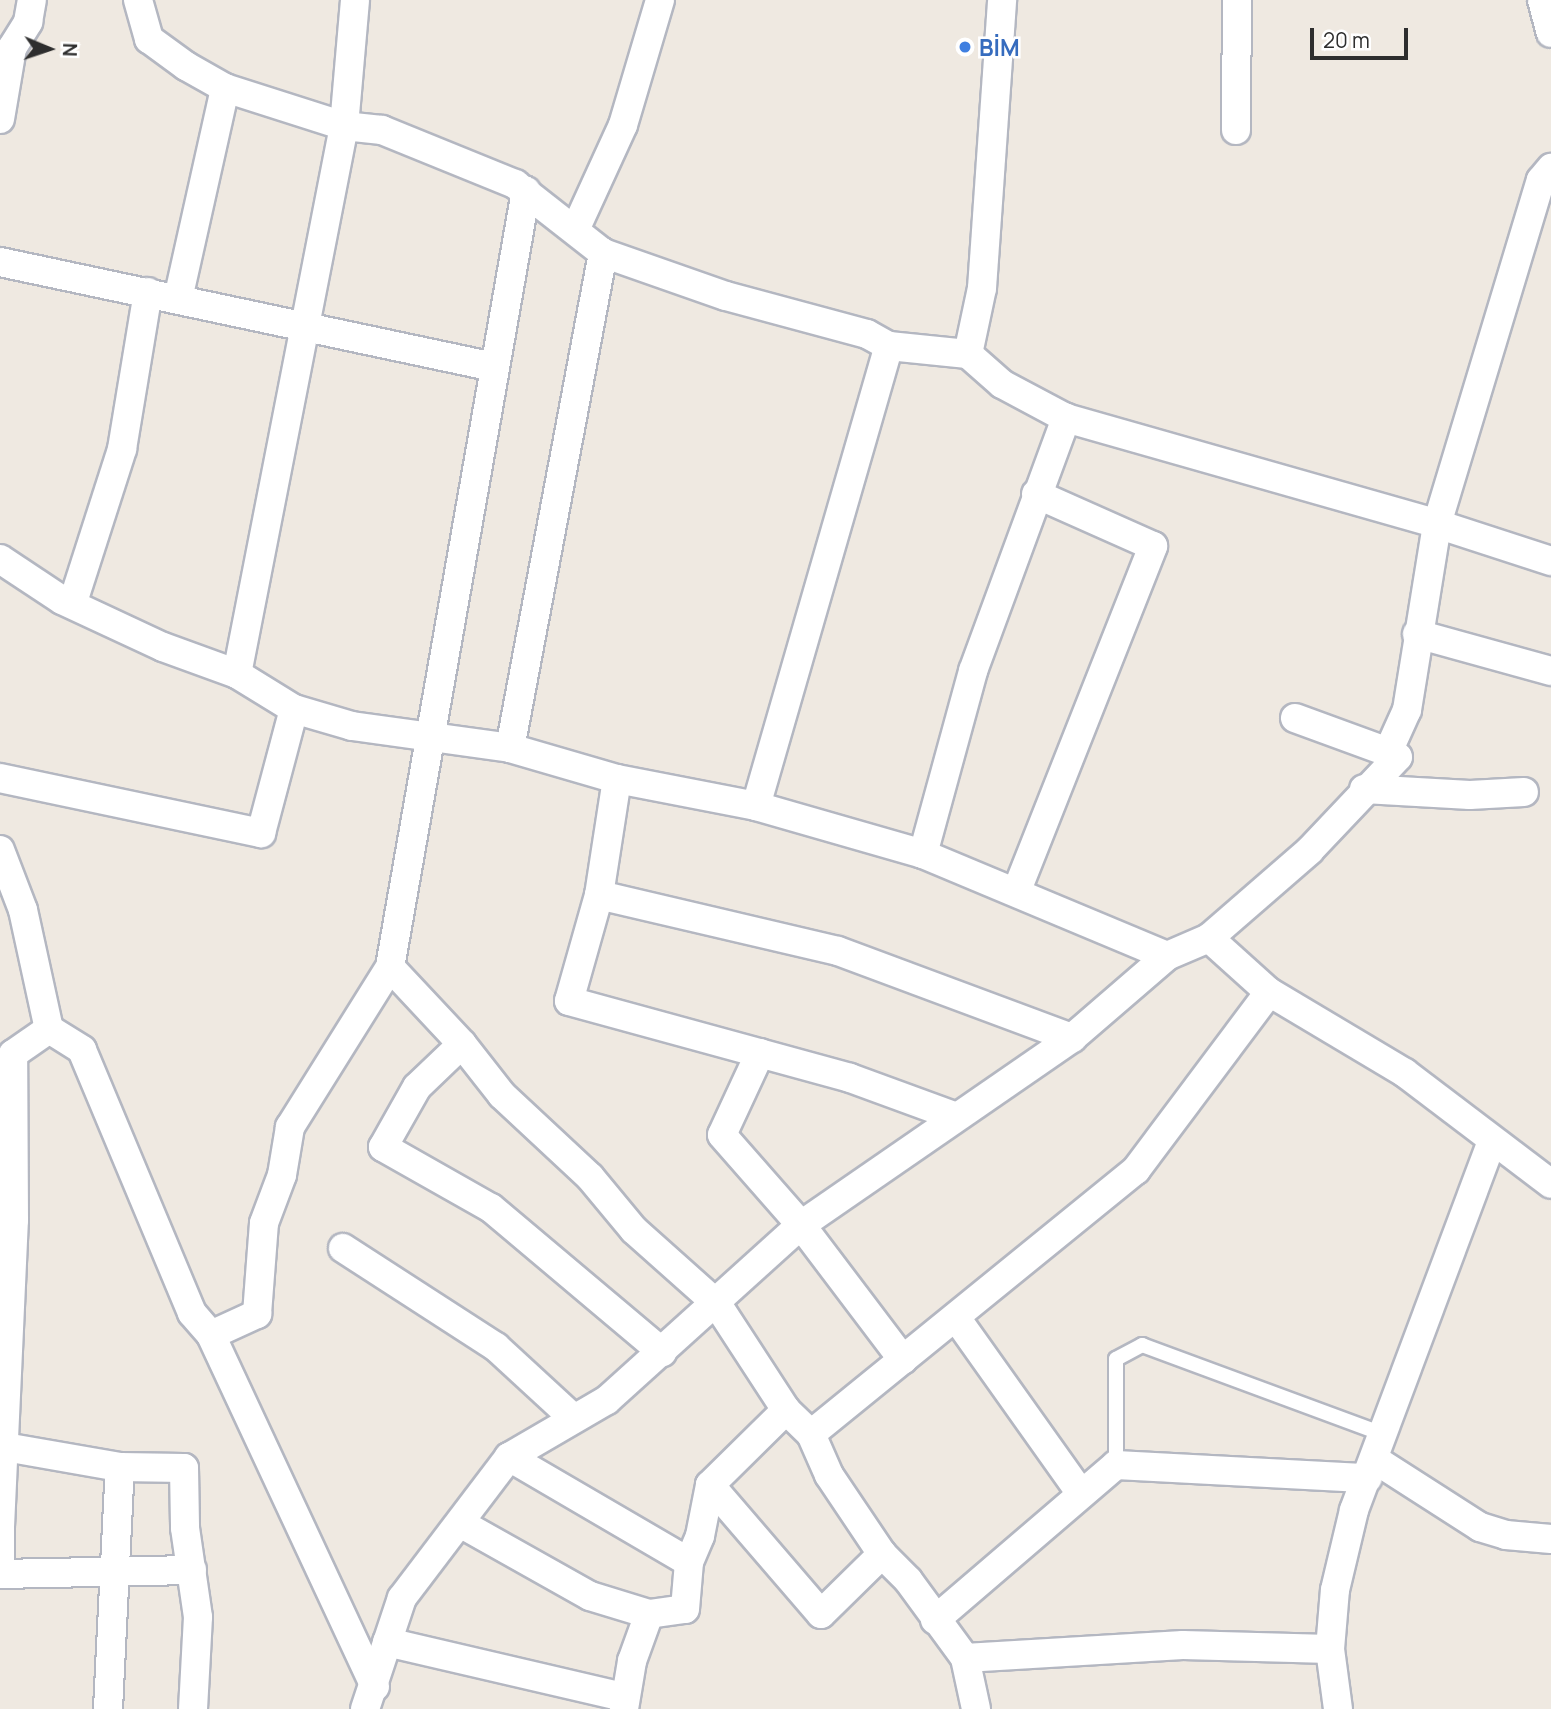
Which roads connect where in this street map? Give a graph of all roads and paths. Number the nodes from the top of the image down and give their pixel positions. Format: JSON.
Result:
{"nodes":[{"id":1,"x":32,"y":0,"type":"edge"},
{"id":2,"x":138,"y":0,"type":"edge"},
{"id":3,"x":355,"y":0,"type":"edge"},
{"id":4,"x":660,"y":0,"type":"edge"},
{"id":5,"x":1002,"y":0,"type":"edge"},
{"id":6,"x":1237,"y":0,"type":"edge"},
{"id":7,"x":1542,"y":0,"type":"edge"},
{"id":8,"x":1551,"y":33,"type":"edge"},
{"id":9,"x":226,"y":88,"type":"junction"},
{"id":10,"x":0,"y":119,"type":"edge"},
{"id":11,"x":344,"y":126,"type":"junction"},
{"id":12,"x":1236,"y":130,"type":"dead end"},
{"id":13,"x":1551,"y":168,"type":"edge"},
{"id":14,"x":526,"y":191,"type":"junction"},
{"id":15,"x":575,"y":230,"type":"junction"},
{"id":16,"x":603,"y":253,"type":"junction"},
{"id":17,"x":0,"y":262,"type":"edge"},
{"id":18,"x":148,"y":292,"type":"junction"},
{"id":19,"x":178,"y":299,"type":"junction"},
{"id":20,"x":303,"y":326,"type":"junction"},
{"id":21,"x":889,"y":346,"type":"junction"},
{"id":22,"x":968,"y":354,"type":"junction"},
{"id":23,"x":494,"y":367,"type":"junction"},
{"id":24,"x":1066,"y":418,"type":"junction"},
{"id":25,"x":1036,"y":494,"type":"junction"},
{"id":26,"x":1437,"y":524,"type":"junction"},
{"id":27,"x":0,"y":559,"type":"edge"},
{"id":28,"x":1551,"y":561,"type":"edge"},
{"id":29,"x":73,"y":602,"type":"junction"},
{"id":30,"x":1417,"y":634,"type":"junction"},
{"id":31,"x":1551,"y":671,"type":"edge"},
{"id":32,"x":237,"y":674,"type":"junction"},
{"id":33,"x":294,"y":709,"type":"junction"},
{"id":34,"x":1295,"y":718,"type":"dead end"},
{"id":35,"x":433,"y":738,"type":"junction"},
{"id":36,"x":510,"y":748,"type":"junction"},
{"id":37,"x":1388,"y":752,"type":"junction"},
{"id":38,"x":0,"y":778,"type":"edge"},
{"id":39,"x":617,"y":779,"type":"junction"},
{"id":40,"x":1364,"y":789,"type":"junction"},
{"id":41,"x":1524,"y":792,"type":"dead end"},
{"id":42,"x":756,"y":806,"type":"junction"},
{"id":43,"x":0,"y":850,"type":"edge"},
{"id":44,"x":923,"y":854,"type":"junction"},
{"id":45,"x":1017,"y":891,"type":"junction"},
{"id":46,"x":599,"y":895,"type":"junction"},
{"id":47,"x":1209,"y":939,"type":"junction"},
{"id":48,"x":1167,"y":956,"type":"junction"},
{"id":49,"x":390,"y":967,"type":"junction"},
{"id":50,"x":1269,"y":992,"type":"junction"},
{"id":51,"x":48,"y":1029,"type":"junction"},
{"id":52,"x":1072,"y":1038,"type":"junction"},
{"id":53,"x":462,"y":1044,"type":"junction"},
{"id":54,"x":760,"y":1053,"type":"junction"},
{"id":55,"x":7,"y":1054,"type":"edge"},
{"id":56,"x":954,"y":1116,"type":"junction"},
{"id":57,"x":1492,"y":1141,"type":"junction"},
{"id":58,"x":1550,"y":1181,"type":"edge"},
{"id":59,"x":7,"y":1219,"type":"edge"},
{"id":60,"x":801,"y":1225,"type":"junction"},
{"id":61,"x":343,"y":1248,"type":"dead end"},
{"id":62,"x":718,"y":1304,"type":"junction"},
{"id":63,"x":957,"y":1319,"type":"junction"},
{"id":64,"x":4,"y":1326,"type":"edge"},
{"id":65,"x":211,"y":1335,"type":"junction"},
{"id":66,"x":662,"y":1352,"type":"junction"},
{"id":67,"x":903,"y":1360,"type":"junction"},
{"id":68,"x":786,"y":1410,"type":"junction"},
{"id":69,"x":572,"y":1417,"type":"junction"},
{"id":70,"x":811,"y":1434,"type":"junction"},
{"id":71,"x":3,"y":1443,"type":"edge"},
{"id":72,"x":509,"y":1457,"type":"junction"},
{"id":73,"x":1375,"y":1457,"type":"junction"},
{"id":74,"x":1116,"y":1465,"type":"junction"},
{"id":75,"x":120,"y":1467,"type":"junction"},
{"id":76,"x":710,"y":1485,"type":"junction"},
{"id":77,"x":1080,"y":1492,"type":"junction"},
{"id":78,"x":460,"y":1523,"type":"junction"},
{"id":79,"x":0,"y":1528,"type":"edge"},
{"id":80,"x":1551,"y":1539,"type":"edge"},
{"id":81,"x":882,"y":1554,"type":"junction"},
{"id":82,"x":689,"y":1562,"type":"junction"},
{"id":83,"x":192,"y":1570,"type":"junction"},
{"id":84,"x":111,"y":1572,"type":"junction"},
{"id":85,"x":0,"y":1574,"type":"edge"},
{"id":86,"x":649,"y":1614,"type":"junction"},
{"id":87,"x":934,"y":1620,"type":"junction"},
{"id":88,"x":387,"y":1642,"type":"junction"},
{"id":89,"x":1331,"y":1649,"type":"junction"},
{"id":90,"x":965,"y":1658,"type":"junction"},
{"id":91,"x":370,"y":1698,"type":"edge"},
{"id":92,"x":624,"y":1703,"type":"edge"},
{"id":93,"x":108,"y":1709,"type":"edge"},
{"id":94,"x":193,"y":1709,"type":"edge"},
{"id":95,"x":976,"y":1709,"type":"edge"},
{"id":96,"x":1338,"y":1709,"type":"edge"}],
"edges":[{"from":1,"to":10,"type":"street"},
{"from":2,"to":9,"type":"street"},
{"from":3,"to":11,"type":"street"},
{"from":4,"to":15,"type":"street"},
{"from":5,"to":22,"type":"street"},
{"from":6,"to":12,"type":"street"},
{"from":7,"to":8,"type":"street"},
{"from":9,"to":11,"type":"street"},
{"from":9,"to":19,"type":"street"},
{"from":11,"to":14,"type":"street"},
{"from":11,"to":20,"type":"street"},
{"from":13,"to":26,"type":"street"},
{"from":14,"to":15,"type":"street"},
{"from":14,"to":23,"type":"street"},
{"from":15,"to":16,"type":"street"},
{"from":16,"to":21,"type":"street"},
{"from":16,"to":36,"type":"street"},
{"from":17,"to":18,"type":"street"},
{"from":18,"to":19,"type":"street"},
{"from":18,"to":29,"type":"street"},
{"from":19,"to":20,"type":"street"},
{"from":20,"to":23,"type":"street"},
{"from":20,"to":32,"type":"street"},
{"from":21,"to":22,"type":"street"},
{"from":21,"to":42,"type":"street"},
{"from":22,"to":24,"type":"street"},
{"from":23,"to":35,"type":"street"},
{"from":24,"to":25,"type":"street"},
{"from":24,"to":26,"type":"street"},
{"from":25,"to":44,"type":"street"},
{"from":25,"to":45,"type":"street"},
{"from":26,"to":28,"type":"street"},
{"from":26,"to":30,"type":"street"},
{"from":27,"to":29,"type":"street"},
{"from":29,"to":32,"type":"street"},
{"from":30,"to":31,"type":"street"},
{"from":30,"to":37,"type":"street"},
{"from":32,"to":33,"type":"street"},
{"from":33,"to":35,"type":"street"},
{"from":33,"to":38,"type":"street"},
{"from":34,"to":37,"type":"street"},
{"from":35,"to":36,"type":"street"},
{"from":35,"to":49,"type":"street"},
{"from":36,"to":39,"type":"street"},
{"from":37,"to":40,"type":"street"},
{"from":39,"to":42,"type":"street"},
{"from":39,"to":46,"type":"street"},
{"from":40,"to":41,"type":"street"},
{"from":40,"to":47,"type":"street"},
{"from":42,"to":44,"type":"street"},
{"from":43,"to":51,"type":"street"},
{"from":44,"to":45,"type":"street"},
{"from":45,"to":48,"type":"street"},
{"from":46,"to":52,"type":"street"},
{"from":46,"to":54,"type":"street"},
{"from":47,"to":48,"type":"street"},
{"from":47,"to":50,"type":"street"},
{"from":48,"to":52,"type":"street"},
{"from":49,"to":53,"type":"street"},
{"from":49,"to":65,"type":"street"},
{"from":50,"to":57,"type":"street"},
{"from":50,"to":63,"type":"street"},
{"from":51,"to":55,"type":"street"},
{"from":51,"to":65,"type":"street"},
{"from":52,"to":56,"type":"street"},
{"from":53,"to":62,"type":"street"},
{"from":53,"to":66,"type":"street"},
{"from":54,"to":56,"type":"street"},
{"from":54,"to":60,"type":"street"},
{"from":55,"to":59,"type":"street"},
{"from":56,"to":60,"type":"street"},
{"from":57,"to":58,"type":"street"},
{"from":57,"to":73,"type":"street"},
{"from":59,"to":64,"type":"street"},
{"from":60,"to":62,"type":"street"},
{"from":60,"to":67,"type":"street"},
{"from":61,"to":69,"type":"street"},
{"from":62,"to":66,"type":"street"},
{"from":62,"to":68,"type":"street"},
{"from":63,"to":67,"type":"street"},
{"from":63,"to":77,"type":"street"},
{"from":64,"to":71,"type":"street"},
{"from":65,"to":91,"type":"street"},
{"from":66,"to":69,"type":"street"},
{"from":67,"to":70,"type":"street"},
{"from":68,"to":70,"type":"street"},
{"from":68,"to":76,"type":"street"},
{"from":69,"to":72,"type":"street"},
{"from":70,"to":81,"type":"street"},
{"from":71,"to":75,"type":"street"},
{"from":71,"to":79,"type":"street"},
{"from":72,"to":78,"type":"street"},
{"from":72,"to":82,"type":"street"},
{"from":73,"to":74,"type":"street"},
{"from":73,"to":74,"type":"lane"},
{"from":73,"to":80,"type":"street"},
{"from":73,"to":89,"type":"street"},
{"from":74,"to":77,"type":"street"},
{"from":75,"to":83,"type":"street"},
{"from":75,"to":84,"type":"street"},
{"from":76,"to":81,"type":"street"},
{"from":76,"to":82,"type":"street"},
{"from":77,"to":87,"type":"street"},
{"from":78,"to":86,"type":"street"},
{"from":78,"to":88,"type":"street"},
{"from":79,"to":85,"type":"street"},
{"from":81,"to":87,"type":"street"},
{"from":82,"to":86,"type":"street"},
{"from":83,"to":84,"type":"street"},
{"from":83,"to":94,"type":"street"},
{"from":84,"to":85,"type":"street"},
{"from":84,"to":93,"type":"street"},
{"from":86,"to":92,"type":"street"},
{"from":87,"to":90,"type":"street"},
{"from":88,"to":91,"type":"street"},
{"from":88,"to":92,"type":"street"},
{"from":89,"to":90,"type":"street"},
{"from":89,"to":96,"type":"street"},
{"from":90,"to":95,"type":"street"}]}
